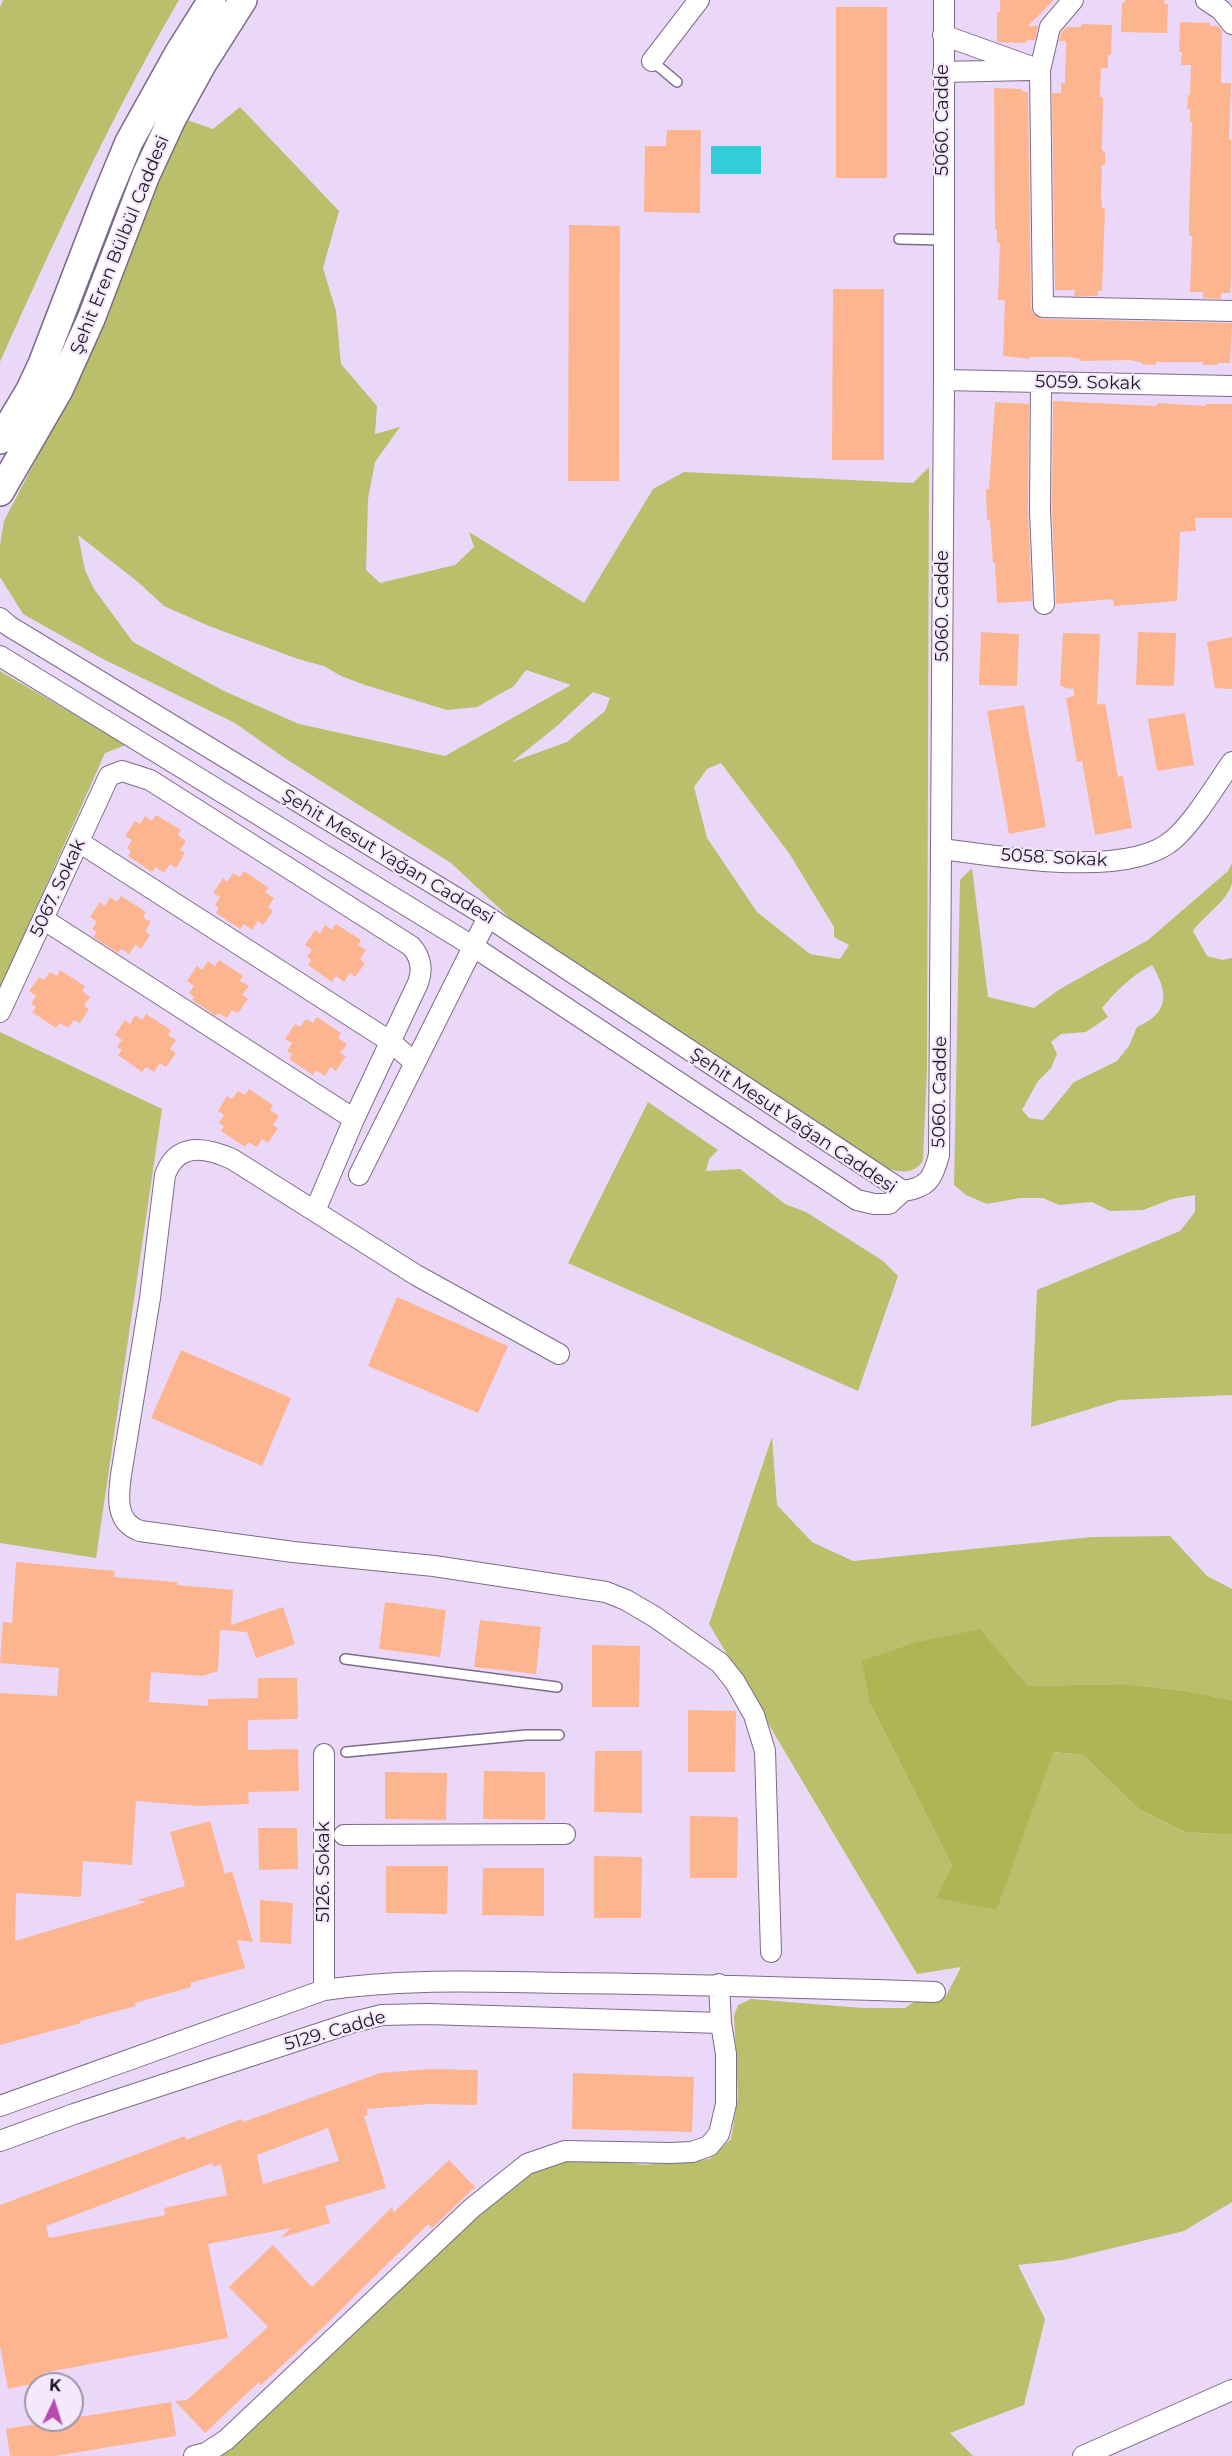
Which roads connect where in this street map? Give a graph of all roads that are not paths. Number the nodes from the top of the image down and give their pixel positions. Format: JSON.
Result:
{"nodes":[{"id":1,"x":212,"y":0,"type":"edge"},
{"id":2,"x":243,"y":0,"type":"edge"},
{"id":3,"x":699,"y":0,"type":"edge"},
{"id":4,"x":944,"y":0,"type":"edge"},
{"id":5,"x":1073,"y":0,"type":"edge"},
{"id":6,"x":1206,"y":0,"type":"edge"},
{"id":7,"x":1232,"y":24,"type":"edge"},
{"id":8,"x":943,"y":34,"type":"junction"},
{"id":9,"x":652,"y":61,"type":"joint"},
{"id":10,"x":1040,"y":70,"type":"junction"},
{"id":11,"x":943,"y":72,"type":"junction"},
{"id":12,"x":677,"y":82,"type":"dead end"},
{"id":13,"x":899,"y":239,"type":"dead end"},
{"id":14,"x":944,"y":240,"type":"junction"},
{"id":15,"x":1232,"y":310,"type":"edge"},
{"id":16,"x":944,"y":380,"type":"junction"},
{"id":17,"x":1041,"y":382,"type":"junction"},
{"id":18,"x":1232,"y":386,"type":"edge"},
{"id":19,"x":0,"y":440,"type":"edge"},
{"id":20,"x":0,"y":492,"type":"edge"},
{"id":21,"x":1044,"y":604,"type":"dead end"},
{"id":22,"x":0,"y":618,"type":"edge"},
{"id":23,"x":0,"y":656,"type":"edge"},
{"id":24,"x":1232,"y":762,"type":"edge"},
{"id":25,"x":79,"y":842,"type":"junction"},
{"id":26,"x":942,"y":849,"type":"junction"},
{"id":27,"x":488,"y":917,"type":"junction"},
{"id":28,"x":43,"y":918,"type":"junction"},
{"id":29,"x":474,"y":947,"type":"junction"},
{"id":30,"x":0,"y":1012,"type":"edge"},
{"id":31,"x":391,"y":1042,"type":"junction"},
{"id":32,"x":415,"y":1063,"type":"junction"},
{"id":33,"x":354,"y":1119,"type":"junction"},
{"id":34,"x":359,"y":1175,"type":"dead end"},
{"id":35,"x":903,"y":1191,"type":"junction"},
{"id":36,"x":315,"y":1211,"type":"junction"},
{"id":37,"x":559,"y":1353,"type":"dead end"},
{"id":38,"x":345,"y":1659,"type":"dead end"},
{"id":39,"x":557,"y":1687,"type":"dead end"},
{"id":40,"x":559,"y":1735,"type":"dead end"},
{"id":41,"x":346,"y":1752,"type":"dead end"},
{"id":42,"x":324,"y":1754,"type":"dead end"},
{"id":43,"x":344,"y":1834,"type":"dead end"},
{"id":44,"x":566,"y":1834,"type":"dead end"},
{"id":45,"x":771,"y":1952,"type":"dead end"},
{"id":46,"x":719,"y":1984,"type":"junction"},
{"id":47,"x":324,"y":1990,"type":"junction"},
{"id":48,"x":935,"y":1992,"type":"dead end"},
{"id":49,"x":721,"y":2023,"type":"junction"},
{"id":50,"x":0,"y":2106,"type":"edge"},
{"id":51,"x":0,"y":2141,"type":"edge"},
{"id":52,"x":1232,"y":2390,"type":"edge"},
{"id":53,"x":1091,"y":2455,"type":"edge"},
{"id":54,"x":195,"y":2456,"type":"edge"}],
"edges":[{"from":1,"to":19,"type":"street","name":"Şehit Eren Bülbül Caddesi"},
{"from":2,"to":20,"type":"street","name":"Şehit Eren Bülbül Caddesi"},
{"from":3,"to":9,"type":"street"},
{"from":4,"to":8,"type":"street","name":"5060. Cadde"},
{"from":5,"to":10,"type":"street"},
{"from":6,"to":7,"type":"street"},
{"from":8,"to":10,"type":"street"},
{"from":8,"to":11,"type":"street","name":"5060. Cadde"},
{"from":9,"to":12,"type":"lane"},
{"from":10,"to":11,"type":"street"},
{"from":10,"to":15,"type":"street"},
{"from":11,"to":14,"type":"street","name":"5060. Cadde"},
{"from":13,"to":14,"type":"lane"},
{"from":14,"to":16,"type":"street","name":"5060. Cadde"},
{"from":16,"to":17,"type":"street","name":"5059. Sokak"},
{"from":16,"to":26,"type":"street","name":"5060. Cadde"},
{"from":17,"to":18,"type":"street","name":"5059. Sokak"},
{"from":17,"to":21,"type":"street"},
{"from":22,"to":27,"type":"street","name":"Şehit Mesut Yağan Caddesi"},
{"from":23,"to":29,"type":"street","name":"Şehit Mesut Yağan Caddesi"},
{"from":24,"to":26,"type":"street","name":"5058. Sokak"},
{"from":25,"to":28,"type":"street","name":"5067. Sokak"},
{"from":25,"to":31,"type":"street"},
{"from":25,"to":31,"type":"street","name":"5067. Sokak"},
{"from":26,"to":35,"type":"street","name":"5060. Cadde"},
{"from":27,"to":29,"type":"street"},
{"from":27,"to":35,"type":"street","name":"Şehit Mesut Yağan Caddesi"},
{"from":28,"to":30,"type":"street","name":"5067. Sokak"},
{"from":28,"to":33,"type":"street"},
{"from":29,"to":32,"type":"street"},
{"from":29,"to":35,"type":"street","name":"Şehit Mesut Yağan Caddesi"},
{"from":31,"to":32,"type":"street"},
{"from":31,"to":33,"type":"street"},
{"from":32,"to":34,"type":"street"},
{"from":33,"to":36,"type":"street"},
{"from":36,"to":37,"type":"street"},
{"from":36,"to":45,"type":"street"},
{"from":38,"to":39,"type":"lane"},
{"from":40,"to":41,"type":"lane"},
{"from":42,"to":47,"type":"street","name":"5126. Sokak"},
{"from":43,"to":44,"type":"street"},
{"from":46,"to":47,"type":"street","name":"5129. Cadde"},
{"from":46,"to":48,"type":"street","name":"5129. Cadde"},
{"from":46,"to":49,"type":"street"},
{"from":47,"to":50,"type":"street","name":"5129. Cadde"},
{"from":49,"to":51,"type":"street","name":"5129. Cadde"},
{"from":49,"to":54,"type":"street"},
{"from":52,"to":53,"type":"street"}]}
